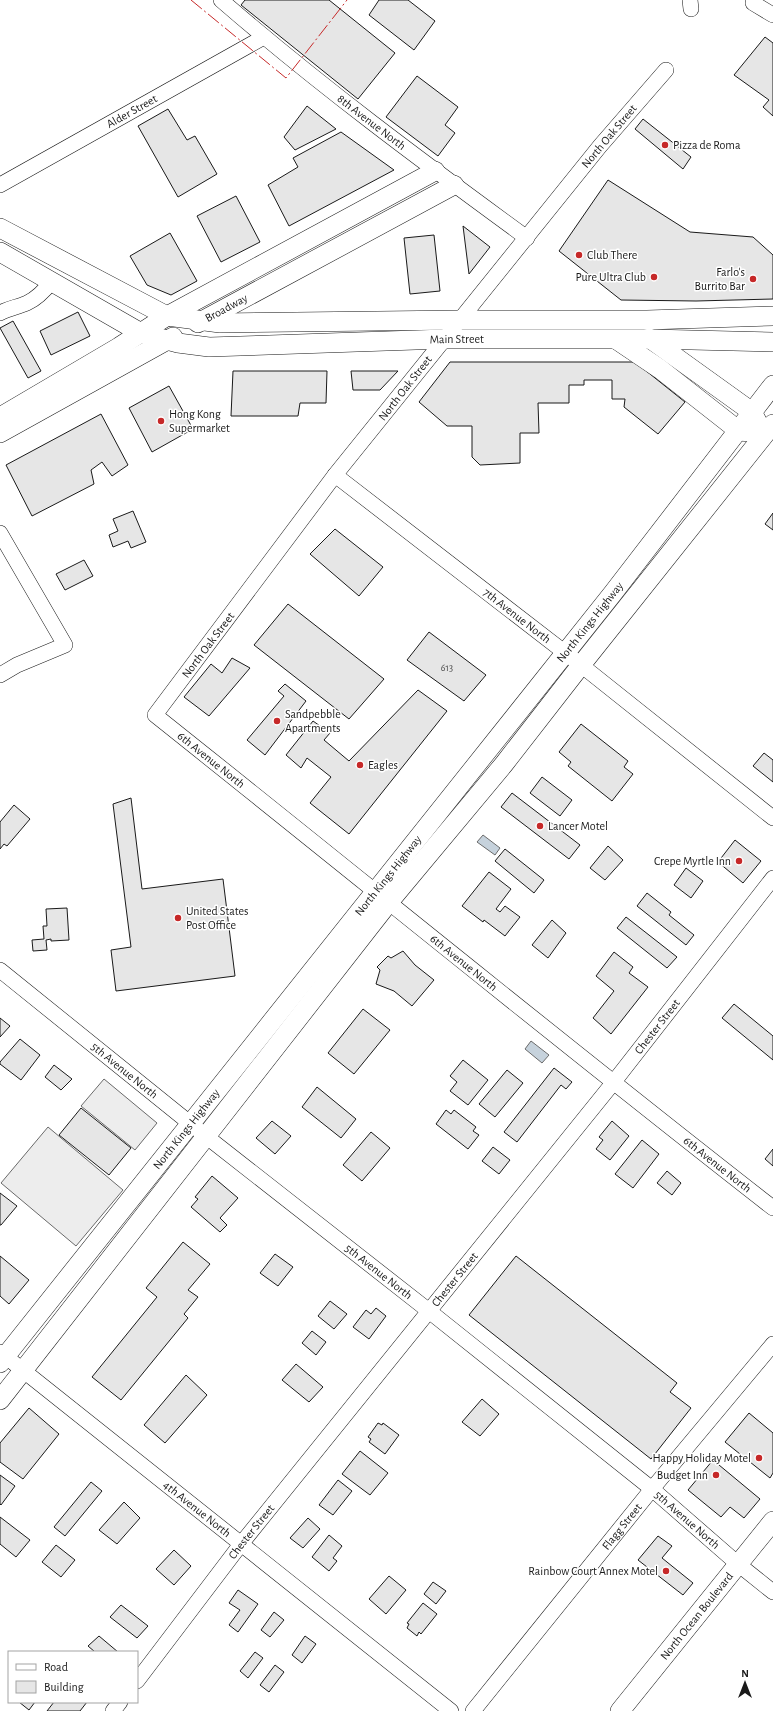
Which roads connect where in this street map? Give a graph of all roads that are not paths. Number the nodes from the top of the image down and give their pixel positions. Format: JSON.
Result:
{"nodes":[{"id":1,"x":221,"y":0,"type":"edge"},
{"id":2,"x":758,"y":1,"type":"edge"},
{"id":3,"x":773,"y":14,"type":"edge"},
{"id":4,"x":264,"y":37,"type":"junction"},
{"id":5,"x":666,"y":70,"type":"dead end"},
{"id":6,"x":435,"y":171,"type":"junction"},
{"id":7,"x":0,"y":185,"type":"edge"},
{"id":8,"x":454,"y":185,"type":"junction"},
{"id":9,"x":0,"y":228,"type":"edge"},
{"id":10,"x":527,"y":238,"type":"junction"},
{"id":11,"x":0,"y":252,"type":"edge"},
{"id":12,"x":52,"y":281,"type":"junction"},
{"id":13,"x":0,"y":313,"type":"edge"},
{"id":14,"x":167,"y":316,"type":"junction"},
{"id":15,"x":773,"y":316,"type":"edge"},
{"id":16,"x":460,"y":320,"type":"junction"},
{"id":17,"x":619,"y":320,"type":"junction"},
{"id":18,"x":201,"y":321,"type":"junction"},
{"id":19,"x":141,"y":333,"type":"junction"},
{"id":20,"x":445,"y":338,"type":"junction"},
{"id":21,"x":650,"y":339,"type":"junction"},
{"id":22,"x":168,"y":340,"type":"junction"},
{"id":23,"x":617,"y":340,"type":"junction"},
{"id":24,"x":773,"y":342,"type":"edge"},
{"id":25,"x":773,"y":385,"type":"edge"},
{"id":26,"x":752,"y":412,"type":"junction"},
{"id":27,"x":0,"y":417,"type":"edge"},
{"id":28,"x":739,"y":430,"type":"junction"},
{"id":29,"x":0,"y":433,"type":"edge"},
{"id":30,"x":770,"y":433,"type":"edge"},
{"id":31,"x":335,"y":475,"type":"junction"},
{"id":32,"x":0,"y":532,"type":"edge"},
{"id":33,"x":566,"y":653,"type":"junction"},
{"id":34,"x":581,"y":664,"type":"junction"},
{"id":35,"x":0,"y":675,"type":"edge"},
{"id":36,"x":155,"y":715,"type":"joint"},
{"id":37,"x":773,"y":818,"type":"edge"},
{"id":38,"x":773,"y":878,"type":"edge"},
{"id":39,"x":383,"y":896,"type":"junction"},
{"id":40,"x":0,"y":970,"type":"edge"},
{"id":41,"x":613,"y":1083,"type":"junction"},
{"id":42,"x":191,"y":1124,"type":"junction"},
{"id":43,"x":207,"y":1137,"type":"junction"},
{"id":44,"x":773,"y":1208,"type":"edge"},
{"id":45,"x":429,"y":1311,"type":"junction"},
{"id":46,"x":773,"y":1344,"type":"edge"},
{"id":47,"x":2,"y":1357,"type":"edge"},
{"id":48,"x":24,"y":1370,"type":"junction"},
{"id":49,"x":0,"y":1400,"type":"edge"},
{"id":50,"x":652,"y":1489,"type":"junction"},
{"id":51,"x":773,"y":1521,"type":"edge"},
{"id":52,"x":240,"y":1544,"type":"junction"},
{"id":53,"x":738,"y":1564,"type":"junction"},
{"id":54,"x":773,"y":1592,"type":"edge"},
{"id":55,"x":138,"y":1680,"type":"edge"},
{"id":56,"x":119,"y":1703,"type":"edge"},
{"id":57,"x":113,"y":1711,"type":"edge"},
{"id":58,"x":452,"y":1711,"type":"edge"},
{"id":59,"x":473,"y":1711,"type":"edge"},
{"id":60,"x":620,"y":1711,"type":"edge"}],
"edges":[{"from":1,"to":4,"type":"street","name":"8th Avenue North"},
{"from":2,"to":3,"type":"street"},
{"from":4,"to":6,"type":"street","name":"8th Avenue North"},
{"from":4,"to":7,"type":"street","name":"Alder Street"},
{"from":5,"to":10,"type":"street","name":"North Oak Street"},
{"from":6,"to":8,"type":"street","name":"8th Avenue North"},
{"from":6,"to":14,"type":"main road","name":"Broadway"},
{"from":8,"to":10,"type":"street","name":"8th Avenue North"},
{"from":8,"to":18,"type":"main road","name":"Broadway"},
{"from":9,"to":14,"type":"main road","name":"Main Street"},
{"from":10,"to":16,"type":"street","name":"North Oak Street"},
{"from":11,"to":12,"type":"main road","name":"Main Street"},
{"from":12,"to":13,"type":"street"},
{"from":12,"to":19,"type":"main road","name":"Main Street"},
{"from":14,"to":18,"type":"main road","name":"Main Street"},
{"from":14,"to":19,"type":"main road","name":"Broadway"},
{"from":15,"to":17,"type":"main road","name":"Main Street"},
{"from":16,"to":17,"type":"main road","name":"Main Street"},
{"from":16,"to":18,"type":"main road","name":"Main Street"},
{"from":16,"to":20,"type":"street","name":"North Oak Street"},
{"from":17,"to":21,"type":"main road"},
{"from":18,"to":22,"type":"main road","name":"Broadway"},
{"from":19,"to":22,"type":"main road","name":"Main Street"},
{"from":19,"to":27,"type":"main road","name":"Broadway"},
{"from":20,"to":22,"type":"main road","name":"Main Street"},
{"from":20,"to":23,"type":"main road","name":"Main Street"},
{"from":20,"to":31,"type":"street","name":"North Oak Street"},
{"from":21,"to":23,"type":"main road","name":"Main Street"},
{"from":21,"to":24,"type":"main road","name":"Main Street"},
{"from":21,"to":26,"type":"main road"},
{"from":22,"to":29,"type":"main road","name":"Broadway"},
{"from":23,"to":28,"type":"main road"},
{"from":25,"to":26,"type":"main road","name":"North Kings Highway"},
{"from":26,"to":28,"type":"main road","name":"North Kings Highway"},
{"from":26,"to":30,"type":"main road"},
{"from":28,"to":30,"type":"main road"},
{"from":28,"to":33,"type":"main road","name":"North Kings Highway"},
{"from":30,"to":34,"type":"main road","name":"North Kings Highway"},
{"from":31,"to":33,"type":"street","name":"7th Avenue North"},
{"from":31,"to":36,"type":"street","name":"North Oak Street"},
{"from":32,"to":35,"type":"street"},
{"from":33,"to":34,"type":"street","name":"7th Avenue North"},
{"from":33,"to":39,"type":"main road","name":"North Kings Highway"},
{"from":34,"to":37,"type":"street","name":"7th Avenue North"},
{"from":34,"to":39,"type":"main road","name":"North Kings Highway"},
{"from":36,"to":39,"type":"street","name":"6th Avenue North"},
{"from":38,"to":41,"type":"street","name":"Chester Street"},
{"from":39,"to":41,"type":"street","name":"6th Avenue North"},
{"from":39,"to":42,"type":"main road","name":"North Kings Highway"},
{"from":39,"to":43,"type":"main road","name":"North Kings Highway"},
{"from":40,"to":42,"type":"street","name":"5th Avenue North"},
{"from":41,"to":44,"type":"street","name":"6th Avenue North"},
{"from":41,"to":45,"type":"street","name":"Chester Street"},
{"from":42,"to":43,"type":"street","name":"5th Avenue North"},
{"from":42,"to":47,"type":"main road","name":"North Kings Highway"},
{"from":43,"to":45,"type":"street","name":"5th Avenue North"},
{"from":43,"to":48,"type":"main road","name":"North Kings Highway"},
{"from":45,"to":50,"type":"street","name":"5th Avenue North"},
{"from":45,"to":52,"type":"street","name":"Chester Street"},
{"from":46,"to":50,"type":"street","name":"Flagg Street"},
{"from":47,"to":48,"type":"street","name":"4th Avenue North"},
{"from":48,"to":49,"type":"main road","name":"North Kings Highway"},
{"from":48,"to":52,"type":"street","name":"4th Avenue North"},
{"from":50,"to":53,"type":"street","name":"5th Avenue North"},
{"from":50,"to":59,"type":"street","name":"Flagg Street"},
{"from":51,"to":53,"type":"main road","name":"North Ocean Boulevard"},
{"from":52,"to":55,"type":"street","name":"Chester Street"},
{"from":52,"to":58,"type":"street","name":"4th Avenue North"},
{"from":53,"to":54,"type":"street","name":"5th Avenue North"},
{"from":53,"to":60,"type":"main road","name":"North Ocean Boulevard"},
{"from":56,"to":57,"type":"street"}]}
